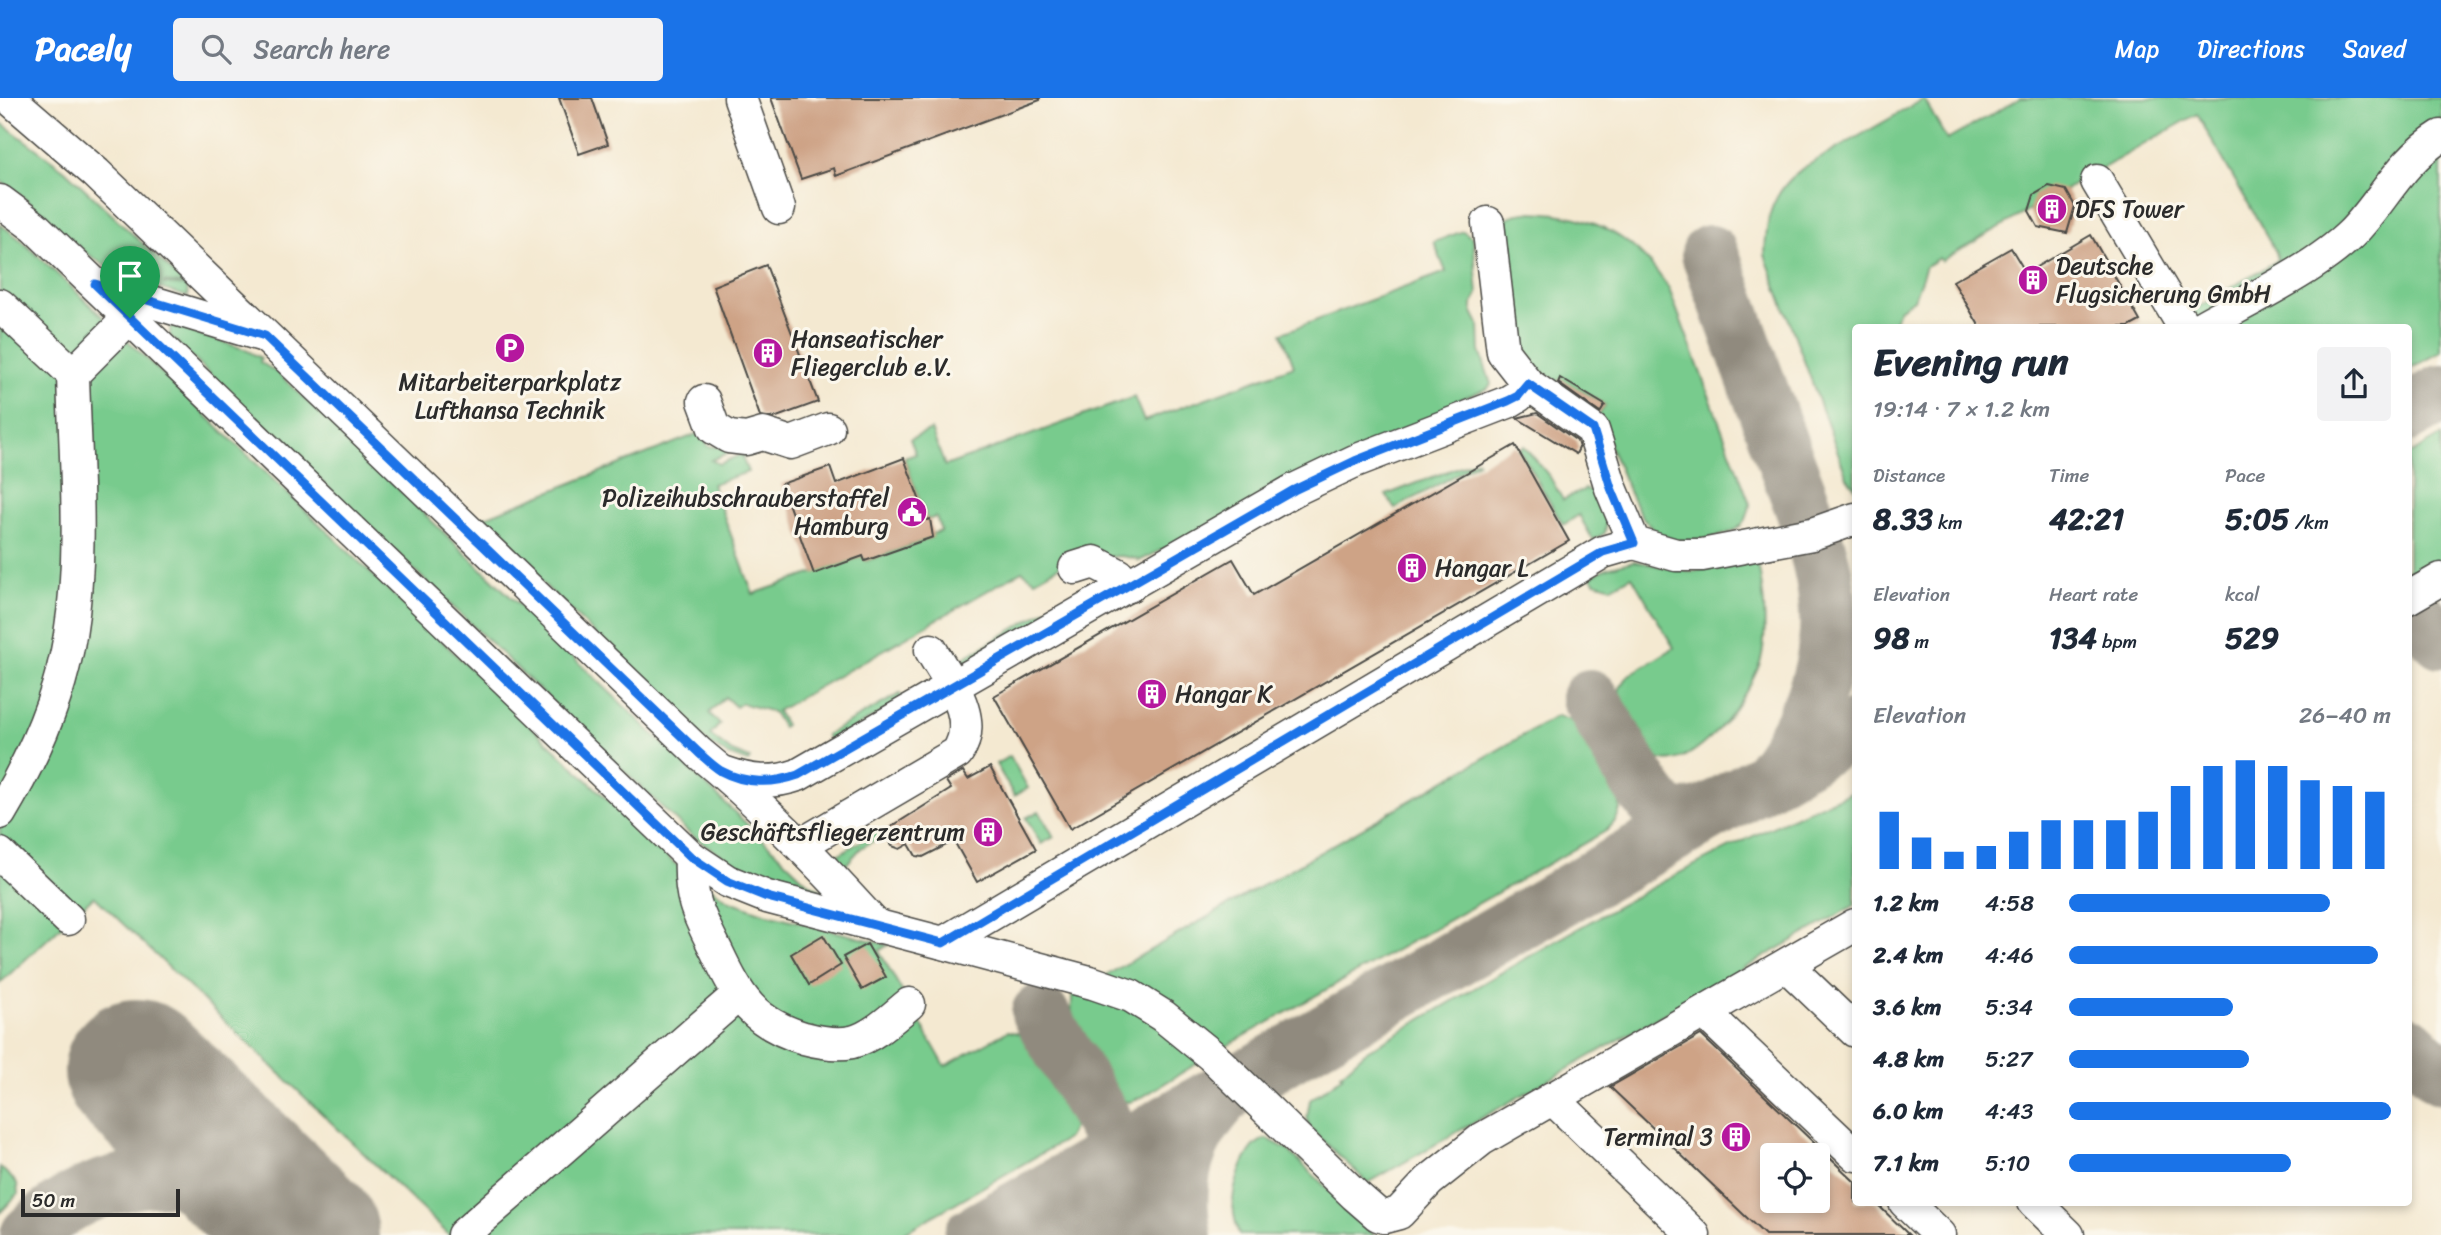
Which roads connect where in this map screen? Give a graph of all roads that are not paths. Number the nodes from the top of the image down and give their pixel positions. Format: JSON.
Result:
{"nodes":[{"id":1,"x":9,"y":98,"type":"edge"},
{"id":2,"x":740,"y":98,"type":"edge"},
{"id":3,"x":2441,"y":136,"type":"edge"},
{"id":4,"x":2097,"y":181,"type":"dead end"},
{"id":5,"x":0,"y":201,"type":"edge"},
{"id":6,"x":788,"y":204,"type":"dead end"},
{"id":7,"x":1488,"y":223,"type":"dead end"},
{"id":8,"x":95,"y":284,"type":"junction"},
{"id":9,"x":0,"y":306,"type":"edge"},
{"id":10,"x":130,"y":318,"type":"junction"},
{"id":11,"x":2182,"y":324,"type":"edge"},
{"id":12,"x":2207,"y":324,"type":"edge"},
{"id":13,"x":265,"y":336,"type":"junction"},
{"id":14,"x":73,"y":374,"type":"junction"},
{"id":15,"x":1528,"y":384,"type":"junction"},
{"id":16,"x":704,"y":401,"type":"dead end"},
{"id":17,"x":828,"y":429,"type":"dead end"},
{"id":18,"x":1852,"y":520,"type":"edge"},
{"id":19,"x":1634,"y":543,"type":"junction"},
{"id":20,"x":1075,"y":568,"type":"dead end"},
{"id":21,"x":2441,"y":579,"type":"edge"},
{"id":22,"x":1129,"y":586,"type":"junction"},
{"id":23,"x":2412,"y":596,"type":"edge"},
{"id":24,"x":931,"y":650,"type":"dead end"},
{"id":25,"x":952,"y":687,"type":"junction"},
{"id":26,"x":721,"y":771,"type":"junction"},
{"id":27,"x":0,"y":813,"type":"edge"},
{"id":28,"x":802,"y":844,"type":"junction"},
{"id":29,"x":0,"y":854,"type":"edge"},
{"id":30,"x":691,"y":857,"type":"junction"},
{"id":31,"x":68,"y":919,"type":"dead end"},
{"id":32,"x":877,"y":927,"type":"junction"},
{"id":33,"x":1852,"y":927,"type":"edge"},
{"id":34,"x":943,"y":943,"type":"junction"},
{"id":35,"x":1786,"y":965,"type":"junction"},
{"id":36,"x":739,"y":994,"type":"junction"},
{"id":37,"x":909,"y":1004,"type":"dead end"},
{"id":38,"x":1704,"y":1012,"type":"junction"},
{"id":39,"x":1852,"y":1028,"type":"edge"},
{"id":40,"x":1552,"y":1098,"type":"junction"},
{"id":41,"x":1852,"y":1152,"type":"edge"},
{"id":42,"x":1909,"y":1206,"type":"edge"},
{"id":43,"x":2038,"y":1206,"type":"edge"},
{"id":44,"x":1397,"y":1225,"type":"edge"},
{"id":45,"x":463,"y":1235,"type":"edge"},
{"id":46,"x":1694,"y":1235,"type":"edge"},
{"id":47,"x":1939,"y":1235,"type":"edge"},
{"id":48,"x":2068,"y":1235,"type":"edge"}],
"edges":[{"from":1,"to":13,"type":"lane"},
{"from":2,"to":6,"type":"lane"},
{"from":3,"to":12,"type":"lane"},
{"from":4,"to":11,"type":"lane"},
{"from":5,"to":8,"type":"lane"},
{"from":7,"to":15,"type":"lane"},
{"from":8,"to":10,"type":"lane"},
{"from":8,"to":13,"type":"lane"},
{"from":9,"to":14,"type":"lane"},
{"from":10,"to":14,"type":"lane"},
{"from":10,"to":30,"type":"lane"},
{"from":13,"to":26,"type":"lane"},
{"from":14,"to":27,"type":"lane"},
{"from":15,"to":19,"type":"lane"},
{"from":15,"to":22,"type":"lane"},
{"from":16,"to":17,"type":"lane"},
{"from":18,"to":19,"type":"lane"},
{"from":19,"to":34,"type":"lane"},
{"from":20,"to":22,"type":"lane"},
{"from":21,"to":23,"type":"lane"},
{"from":22,"to":25,"type":"lane"},
{"from":24,"to":25,"type":"lane"},
{"from":25,"to":26,"type":"lane"},
{"from":25,"to":28,"type":"lane"},
{"from":26,"to":28,"type":"lane"},
{"from":28,"to":32,"type":"lane"},
{"from":29,"to":31,"type":"lane"},
{"from":30,"to":32,"type":"lane"},
{"from":30,"to":36,"type":"lane"},
{"from":32,"to":34,"type":"lane"},
{"from":33,"to":35,"type":"lane"},
{"from":34,"to":44,"type":"lane"},
{"from":35,"to":38,"type":"lane"},
{"from":35,"to":39,"type":"lane"},
{"from":36,"to":37,"type":"lane"},
{"from":36,"to":45,"type":"lane"},
{"from":38,"to":40,"type":"lane"},
{"from":38,"to":41,"type":"lane"},
{"from":40,"to":44,"type":"lane"},
{"from":40,"to":46,"type":"lane"},
{"from":42,"to":47,"type":"lane"},
{"from":43,"to":48,"type":"lane"}]}
